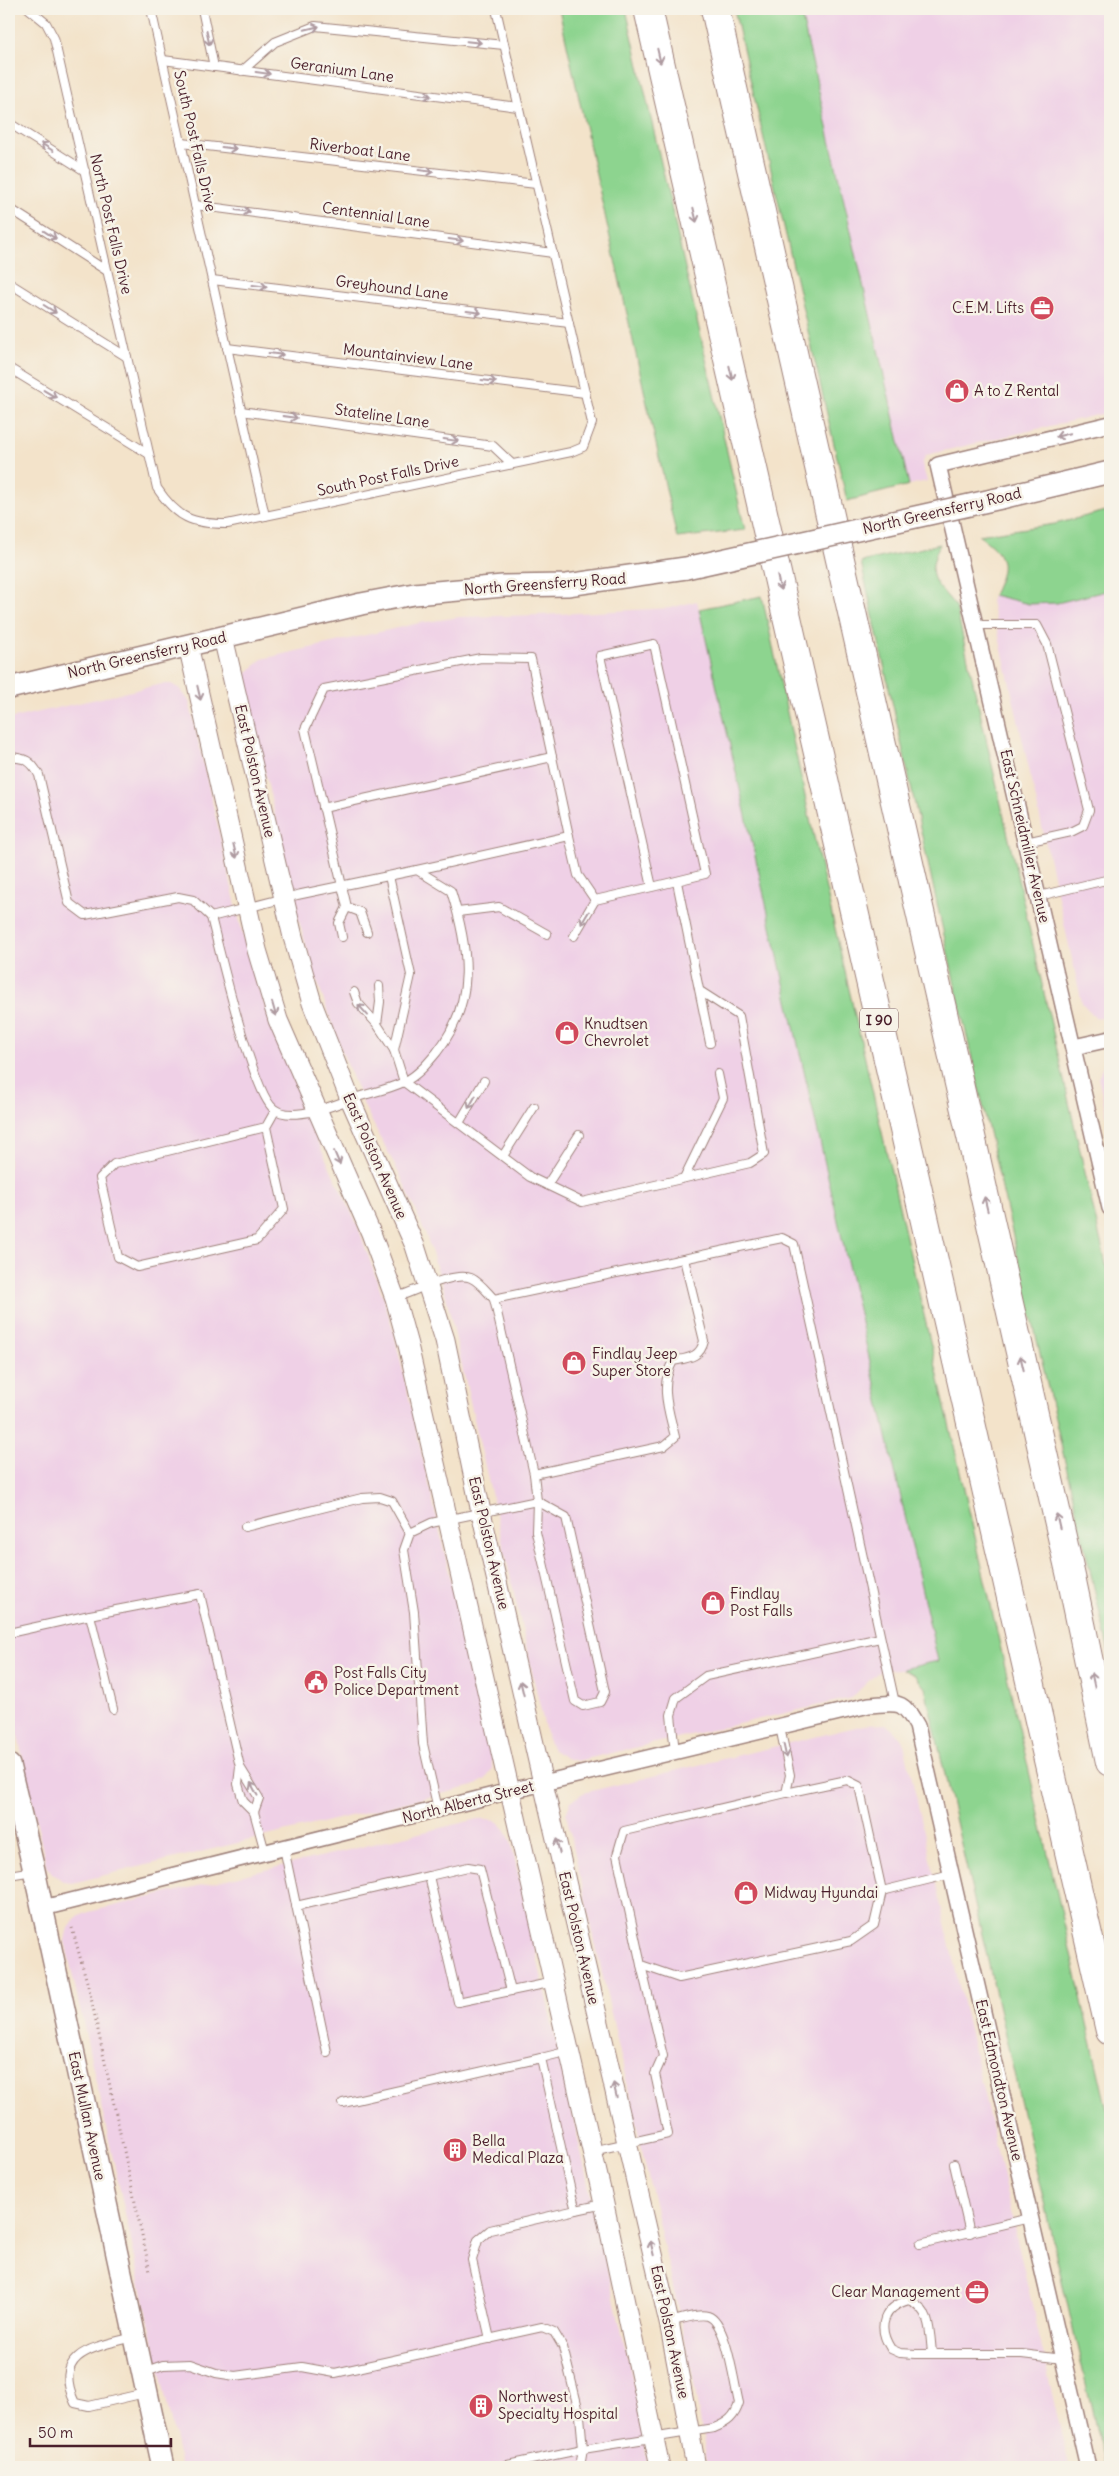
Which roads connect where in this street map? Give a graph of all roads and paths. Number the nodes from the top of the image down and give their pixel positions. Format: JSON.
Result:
{"nodes":[{"id":1,"x":29,"y":9,"type":"edge"},
{"id":2,"x":151,"y":9,"type":"edge"},
{"id":3,"x":202,"y":9,"type":"edge"},
{"id":4,"x":496,"y":9,"type":"edge"},
{"id":5,"x":648,"y":9,"type":"edge"},
{"id":6,"x":715,"y":9,"type":"edge"},
{"id":7,"x":504,"y":45,"type":"junction"},
{"id":8,"x":163,"y":60,"type":"junction"},
{"id":9,"x":214,"y":67,"type":"junction"},
{"id":10,"x":242,"y":70,"type":"junction"},
{"id":11,"x":518,"y":107,"type":"junction"},
{"id":12,"x":9,"y":123,"type":"edge"},
{"id":13,"x":181,"y":143,"type":"junction"},
{"id":14,"x":85,"y":171,"type":"junction"},
{"id":15,"x":536,"y":184,"type":"junction"},
{"id":16,"x":195,"y":205,"type":"junction"},
{"id":17,"x":9,"y":208,"type":"edge"},
{"id":18,"x":553,"y":253,"type":"junction"},
{"id":19,"x":107,"y":271,"type":"junction"},
{"id":20,"x":212,"y":280,"type":"junction"},
{"id":21,"x":9,"y":283,"type":"edge"},
{"id":22,"x":569,"y":323,"type":"junction"},
{"id":23,"x":227,"y":348,"type":"junction"},
{"id":24,"x":127,"y":357,"type":"junction"},
{"id":25,"x":9,"y":368,"type":"edge"},
{"id":26,"x":585,"y":393,"type":"junction"},
{"id":27,"x":241,"y":411,"type":"junction"},
{"id":28,"x":1110,"y":424,"type":"edge"},
{"id":29,"x":149,"y":454,"type":"junction"},
{"id":30,"x":512,"y":464,"type":"junction"},
{"id":31,"x":1110,"y":472,"type":"edge"},
{"id":32,"x":265,"y":516,"type":"junction"},
{"id":33,"x":977,"y":625,"type":"junction"},
{"id":34,"x":223,"y":637,"type":"junction"},
{"id":35,"x":188,"y":645,"type":"junction"},
{"id":36,"x":9,"y":688,"type":"edge"},
{"id":37,"x":9,"y":757,"type":"edge"},
{"id":38,"x":552,"y":757,"type":"junction"},
{"id":39,"x":323,"y":808,"type":"junction"},
{"id":40,"x":569,"y":836,"type":"junction"},
{"id":41,"x":1026,"y":842,"type":"junction"},
{"id":42,"x":417,"y":870,"type":"junction"},
{"id":43,"x":389,"y":876,"type":"junction"},
{"id":44,"x":677,"y":882,"type":"junction"},
{"id":45,"x":1110,"y":882,"type":"edge"},
{"id":46,"x":341,"y":886,"type":"junction"},
{"id":47,"x":652,"y":887,"type":"junction"},
{"id":48,"x":1039,"y":896,"type":"junction"},
{"id":49,"x":284,"y":898,"type":"junction"},
{"id":50,"x":595,"y":900,"type":"junction"},
{"id":51,"x":248,"y":907,"type":"junction"},
{"id":52,"x":347,"y":907,"type":"junction"},
{"id":53,"x":458,"y":912,"type":"junction"},
{"id":54,"x":211,"y":917,"type":"junction"},
{"id":55,"x":367,"y":932,"type":"dead end"},
{"id":56,"x":547,"y":934,"type":"dead end"},
{"id":57,"x":574,"y":936,"type":"dead end"},
{"id":58,"x":342,"y":937,"type":"dead end"},
{"id":59,"x":379,"y":986,"type":"dead end"},
{"id":60,"x":700,"y":991,"type":"junction"},
{"id":61,"x":354,"y":992,"type":"dead end"},
{"id":62,"x":377,"y":1024,"type":"junction"},
{"id":63,"x":1110,"y":1039,"type":"edge"},
{"id":64,"x":710,"y":1043,"type":"dead end"},
{"id":65,"x":1074,"y":1047,"type":"junction"},
{"id":66,"x":394,"y":1050,"type":"junction"},
{"id":67,"x":718,"y":1074,"type":"dead end"},
{"id":68,"x":484,"y":1081,"type":"dead end"},
{"id":69,"x":404,"y":1082,"type":"junction"},
{"id":70,"x":350,"y":1099,"type":"junction"},
{"id":71,"x":534,"y":1107,"type":"dead end"},
{"id":72,"x":275,"y":1111,"type":"junction"},
{"id":73,"x":317,"y":1112,"type":"junction"},
{"id":74,"x":459,"y":1123,"type":"junction"},
{"id":75,"x":266,"y":1127,"type":"junction"},
{"id":76,"x":579,"y":1136,"type":"dead end"},
{"id":77,"x":503,"y":1156,"type":"junction"},
{"id":78,"x":684,"y":1178,"type":"junction"},
{"id":79,"x":547,"y":1185,"type":"junction"},
{"id":80,"x":1110,"y":1208,"type":"edge"},
{"id":81,"x":684,"y":1259,"type":"junction"},
{"id":82,"x":430,"y":1286,"type":"junction"},
{"id":83,"x":395,"y":1298,"type":"junction"},
{"id":84,"x":494,"y":1299,"type":"junction"},
{"id":85,"x":534,"y":1474,"type":"junction"},
{"id":86,"x":537,"y":1501,"type":"junction"},
{"id":87,"x":482,"y":1512,"type":"junction"},
{"id":88,"x":449,"y":1519,"type":"junction"},
{"id":89,"x":244,"y":1527,"type":"dead end"},
{"id":90,"x":410,"y":1533,"type":"junction"},
{"id":91,"x":90,"y":1615,"type":"junction"},
{"id":92,"x":9,"y":1633,"type":"edge"},
{"id":93,"x":880,"y":1638,"type":"junction"},
{"id":94,"x":895,"y":1703,"type":"junction"},
{"id":95,"x":113,"y":1709,"type":"dead end"},
{"id":96,"x":780,"y":1727,"type":"junction"},
{"id":97,"x":675,"y":1752,"type":"junction"},
{"id":98,"x":1110,"y":1762,"type":"edge"},
{"id":99,"x":9,"y":1765,"type":"edge"},
{"id":100,"x":240,"y":1767,"type":"junction"},
{"id":101,"x":543,"y":1783,"type":"junction"},
{"id":102,"x":510,"y":1791,"type":"junction"},
{"id":103,"x":786,"y":1793,"type":"junction"},
{"id":104,"x":438,"y":1809,"type":"junction"},
{"id":105,"x":254,"y":1812,"type":"junction"},
{"id":106,"x":284,"y":1848,"type":"junction"},
{"id":107,"x":265,"y":1852,"type":"junction"},
{"id":108,"x":34,"y":1870,"type":"junction"},
{"id":109,"x":951,"y":1874,"type":"junction"},
{"id":110,"x":9,"y":1875,"type":"edge"},
{"id":111,"x":429,"y":1876,"type":"junction"},
{"id":112,"x":882,"y":1891,"type":"junction"},
{"id":113,"x":296,"y":1906,"type":"junction"},
{"id":114,"x":43,"y":1908,"type":"junction"},
{"id":115,"x":72,"y":1928,"type":"dead end"},
{"id":116,"x":641,"y":1966,"type":"junction"},
{"id":117,"x":554,"y":1982,"type":"junction"},
{"id":118,"x":511,"y":1991,"type":"junction"},
{"id":119,"x":1110,"y":2031,"type":"edge"},
{"id":120,"x":569,"y":2051,"type":"junction"},
{"id":121,"x":326,"y":2052,"type":"dead end"},
{"id":122,"x":542,"y":2058,"type":"junction"},
{"id":123,"x":343,"y":2103,"type":"dead end"},
{"id":124,"x":627,"y":2143,"type":"junction"},
{"id":125,"x":592,"y":2152,"type":"junction"},
{"id":126,"x":954,"y":2164,"type":"dead end"},
{"id":127,"x":604,"y":2204,"type":"junction"},
{"id":128,"x":576,"y":2210,"type":"junction"},
{"id":129,"x":1030,"y":2218,"type":"junction"},
{"id":130,"x":970,"y":2233,"type":"junction"},
{"id":131,"x":920,"y":2244,"type":"dead end"},
{"id":132,"x":150,"y":2272,"type":"dead end"},
{"id":133,"x":669,"y":2322,"type":"junction"},
{"id":134,"x":135,"y":2336,"type":"junction"},
{"id":135,"x":490,"y":2339,"type":"junction"},
{"id":136,"x":932,"y":2354,"type":"junction"},
{"id":137,"x":1063,"y":2359,"type":"junction"},
{"id":138,"x":145,"y":2382,"type":"junction"},
{"id":139,"x":691,"y":2432,"type":"junction"},
{"id":140,"x":655,"y":2438,"type":"junction"},
{"id":141,"x":583,"y":2448,"type":"junction"},
{"id":142,"x":516,"y":2465,"type":"edge"},
{"id":143,"x":162,"y":2467,"type":"edge"},
{"id":144,"x":498,"y":2467,"type":"edge"},
{"id":145,"x":580,"y":2467,"type":"edge"},
{"id":146,"x":660,"y":2467,"type":"edge"},
{"id":147,"x":696,"y":2467,"type":"edge"},
{"id":148,"x":1088,"y":2467,"type":"edge"}],
"edges":[{"from":1,"to":14,"type":"lane","name":"North Post Falls Drive"},
{"from":2,"to":8,"type":"lane","name":"South Post Falls Drive"},
{"from":3,"to":9,"type":"lane","one_way":true},
{"from":4,"to":7,"type":"lane","name":"South Post Falls Drive"},
{"from":5,"to":119,"type":"highway","number":"I 90","one_way":true},
{"from":98,"to":6,"type":"highway","one_way":true},
{"from":10,"to":7,"type":"lane","one_way":true},
{"from":7,"to":11,"type":"lane","name":"South Post Falls Drive"},
{"from":8,"to":9,"type":"lane","name":"Geranium Lane"},
{"from":8,"to":13,"type":"lane","name":"South Post Falls Drive"},
{"from":9,"to":10,"type":"lane","name":"Geranium Lane"},
{"from":10,"to":11,"type":"lane","name":"Geranium Lane","one_way":true},
{"from":11,"to":15,"type":"lane","name":"South Post Falls Drive"},
{"from":14,"to":12,"type":"lane","one_way":true},
{"from":13,"to":15,"type":"lane","name":"Riverboat Lane","one_way":true},
{"from":13,"to":16,"type":"lane","name":"South Post Falls Drive"},
{"from":14,"to":19,"type":"lane","name":"North Post Falls Drive"},
{"from":15,"to":18,"type":"lane","name":"South Post Falls Drive"},
{"from":16,"to":18,"type":"lane","name":"Centennial Lane","one_way":true},
{"from":16,"to":20,"type":"lane","name":"South Post Falls Drive"},
{"from":17,"to":19,"type":"lane","one_way":true},
{"from":18,"to":22,"type":"lane","name":"South Post Falls Drive"},
{"from":19,"to":24,"type":"lane","name":"North Post Falls Drive"},
{"from":20,"to":22,"type":"lane","name":"Greyhound Lane","one_way":true},
{"from":20,"to":23,"type":"lane","name":"South Post Falls Drive"},
{"from":21,"to":24,"type":"lane","one_way":true},
{"from":22,"to":26,"type":"lane","name":"South Post Falls Drive"},
{"from":23,"to":26,"type":"lane","name":"Mountainview Lane","one_way":true},
{"from":23,"to":27,"type":"lane","name":"South Post Falls Drive"},
{"from":24,"to":29,"type":"lane","name":"North Post Falls Drive"},
{"from":25,"to":29,"type":"lane","one_way":true},
{"from":26,"to":30,"type":"lane","name":"South Post Falls Drive"},
{"from":27,"to":30,"type":"lane","name":"Stateline Lane","one_way":true},
{"from":27,"to":32,"type":"lane","name":"South Post Falls Drive"},
{"from":28,"to":33,"type":"street","name":"East Schneidmiller Avenue","one_way":true},
{"from":29,"to":32,"type":"lane","name":"North Post Falls Drive"},
{"from":30,"to":32,"type":"lane","name":"South Post Falls Drive"},
{"from":31,"to":34,"type":"main road","name":"North Greensferry Road","bridge":true},
{"from":33,"to":41,"type":"street","name":"East Schneidmiller Avenue"},
{"from":33,"to":41,"type":"lane"},
{"from":34,"to":35,"type":"main road","name":"North Greensferry Road"},
{"from":34,"to":49,"type":"street","name":"East Polston Avenue"},
{"from":35,"to":36,"type":"main road","name":"North Greensferry Road"},
{"from":35,"to":51,"type":"street","one_way":true},
{"from":37,"to":54,"type":"lane"},
{"from":38,"to":39,"type":"lane"},
{"from":38,"to":39,"type":"lane"},
{"from":38,"to":40,"type":"lane"},
{"from":39,"to":46,"type":"lane"},
{"from":40,"to":42,"type":"lane"},
{"from":40,"to":50,"type":"lane"},
{"from":41,"to":48,"type":"street","name":"East Schneidmiller Avenue"},
{"from":42,"to":43,"type":"lane"},
{"from":42,"to":53,"type":"lane"},
{"from":43,"to":46,"type":"lane"},
{"from":43,"to":66,"type":"lane"},
{"from":44,"to":47,"type":"lane"},
{"from":44,"to":47,"type":"lane"},
{"from":44,"to":60,"type":"lane"},
{"from":45,"to":48,"type":"lane"},
{"from":46,"to":49,"type":"lane"},
{"from":46,"to":52,"type":"lane"},
{"from":47,"to":50,"type":"lane"},
{"from":48,"to":65,"type":"street","name":"East Schneidmiller Avenue"},
{"from":49,"to":51,"type":"lane"},
{"from":49,"to":70,"type":"street","name":"East Polston Avenue"},
{"from":50,"to":57,"type":"lane","one_way":true},
{"from":51,"to":54,"type":"lane"},
{"from":51,"to":73,"type":"street","one_way":true},
{"from":52,"to":55,"type":"lane"},
{"from":52,"to":58,"type":"lane"},
{"from":53,"to":56,"type":"lane"},
{"from":53,"to":69,"type":"lane"},
{"from":54,"to":72,"type":"lane"},
{"from":59,"to":62,"type":"lane"},
{"from":60,"to":64,"type":"lane"},
{"from":60,"to":78,"type":"lane"},
{"from":62,"to":61,"type":"lane","one_way":true},
{"from":62,"to":66,"type":"lane"},
{"from":63,"to":65,"type":"street"},
{"from":65,"to":80,"type":"street","name":"East Schneidmiller Avenue"},
{"from":66,"to":69,"type":"lane"},
{"from":67,"to":78,"type":"lane"},
{"from":68,"to":74,"type":"lane","one_way":true},
{"from":69,"to":70,"type":"lane"},
{"from":69,"to":74,"type":"lane"},
{"from":70,"to":73,"type":"lane"},
{"from":70,"to":82,"type":"street","name":"East Polston Avenue"},
{"from":71,"to":77,"type":"lane"},
{"from":72,"to":73,"type":"lane"},
{"from":72,"to":75,"type":"lane"},
{"from":73,"to":83,"type":"street","one_way":true},
{"from":74,"to":77,"type":"lane"},
{"from":75,"to":75,"type":"lane"},
{"from":76,"to":79,"type":"lane"},
{"from":77,"to":79,"type":"lane"},
{"from":78,"to":79,"type":"lane"},
{"from":81,"to":84,"type":"lane"},
{"from":81,"to":85,"type":"lane"},
{"from":81,"to":93,"type":"lane"},
{"from":82,"to":83,"type":"lane"},
{"from":82,"to":84,"type":"lane"},
{"from":82,"to":87,"type":"street","name":"East Polston Avenue"},
{"from":83,"to":88,"type":"street"},
{"from":84,"to":85,"type":"lane"},
{"from":85,"to":86,"type":"lane"},
{"from":86,"to":86,"type":"lane"},
{"from":86,"to":87,"type":"lane"},
{"from":87,"to":88,"type":"lane"},
{"from":101,"to":87,"type":"street","name":"East Polston Avenue","one_way":true},
{"from":88,"to":90,"type":"lane"},
{"from":88,"to":102,"type":"street"},
{"from":89,"to":90,"type":"lane"},
{"from":90,"to":104,"type":"lane"},
{"from":91,"to":92,"type":"lane"},
{"from":91,"to":95,"type":"lane"},
{"from":91,"to":100,"type":"lane"},
{"from":93,"to":94,"type":"lane"},
{"from":93,"to":97,"type":"lane"},
{"from":94,"to":96,"type":"street","name":"North Alberta Street"},
{"from":94,"to":109,"type":"street","name":"East Edmondton Avenue"},
{"from":96,"to":97,"type":"street","name":"North Alberta Street"},
{"from":96,"to":103,"type":"lane","one_way":true},
{"from":97,"to":101,"type":"street","name":"North Alberta Street"},
{"from":99,"to":108,"type":"main road","name":"East Mullan Avenue"},
{"from":100,"to":105,"type":"lane"},
{"from":105,"to":100,"type":"lane","one_way":true},
{"from":101,"to":102,"type":"street","name":"North Alberta Street"},
{"from":124,"to":101,"type":"street","name":"East Polston Avenue","one_way":true},
{"from":102,"to":104,"type":"street","name":"North Alberta Street"},
{"from":102,"to":117,"type":"street"},
{"from":103,"to":112,"type":"lane"},
{"from":103,"to":116,"type":"lane"},
{"from":104,"to":106,"type":"street","name":"North Alberta Street"},
{"from":105,"to":107,"type":"lane"},
{"from":106,"to":107,"type":"street","name":"North Alberta Street"},
{"from":106,"to":113,"type":"lane"},
{"from":107,"to":114,"type":"street","name":"North Alberta Street"},
{"from":108,"to":110,"type":"lane"},
{"from":108,"to":114,"type":"main road","name":"East Mullan Avenue"},
{"from":109,"to":112,"type":"lane"},
{"from":109,"to":129,"type":"street","name":"East Edmondton Avenue"},
{"from":111,"to":113,"type":"lane"},
{"from":111,"to":118,"type":"lane"},
{"from":111,"to":118,"type":"lane"},
{"from":112,"to":116,"type":"lane"},
{"from":113,"to":121,"type":"lane"},
{"from":114,"to":134,"type":"main road","name":"East Mullan Avenue"},
{"from":115,"to":132,"type":"path"},
{"from":116,"to":124,"type":"lane"},
{"from":117,"to":118,"type":"lane"},
{"from":117,"to":120,"type":"street"},
{"from":120,"to":122,"type":"lane"},
{"from":120,"to":125,"type":"street"},
{"from":122,"to":123,"type":"lane"},
{"from":122,"to":128,"type":"lane"},
{"from":124,"to":125,"type":"lane"},
{"from":133,"to":124,"type":"street","name":"East Polston Avenue","one_way":true},
{"from":125,"to":127,"type":"street"},
{"from":126,"to":130,"type":"lane"},
{"from":127,"to":128,"type":"lane"},
{"from":127,"to":140,"type":"street"},
{"from":128,"to":135,"type":"lane"},
{"from":129,"to":130,"type":"lane"},
{"from":129,"to":137,"type":"street","name":"East Edmondton Avenue"},
{"from":130,"to":131,"type":"lane"},
{"from":133,"to":139,"type":"street","name":"East Polston Avenue"},
{"from":133,"to":139,"type":"lane"},
{"from":134,"to":138,"type":"main road","name":"East Mullan Avenue"},
{"from":134,"to":138,"type":"lane"},
{"from":135,"to":138,"type":"lane"},
{"from":135,"to":141,"type":"lane"},
{"from":136,"to":136,"type":"lane"},
{"from":136,"to":137,"type":"lane"},
{"from":137,"to":148,"type":"street","name":"East Edmondton Avenue"},
{"from":138,"to":143,"type":"main road","name":"East Mullan Avenue"},
{"from":139,"to":140,"type":"lane"},
{"from":139,"to":147,"type":"street","name":"East Polston Avenue"},
{"from":140,"to":141,"type":"lane"},
{"from":140,"to":146,"type":"street"},
{"from":141,"to":142,"type":"lane"},
{"from":141,"to":145,"type":"lane"},
{"from":142,"to":144,"type":"lane"}]}
